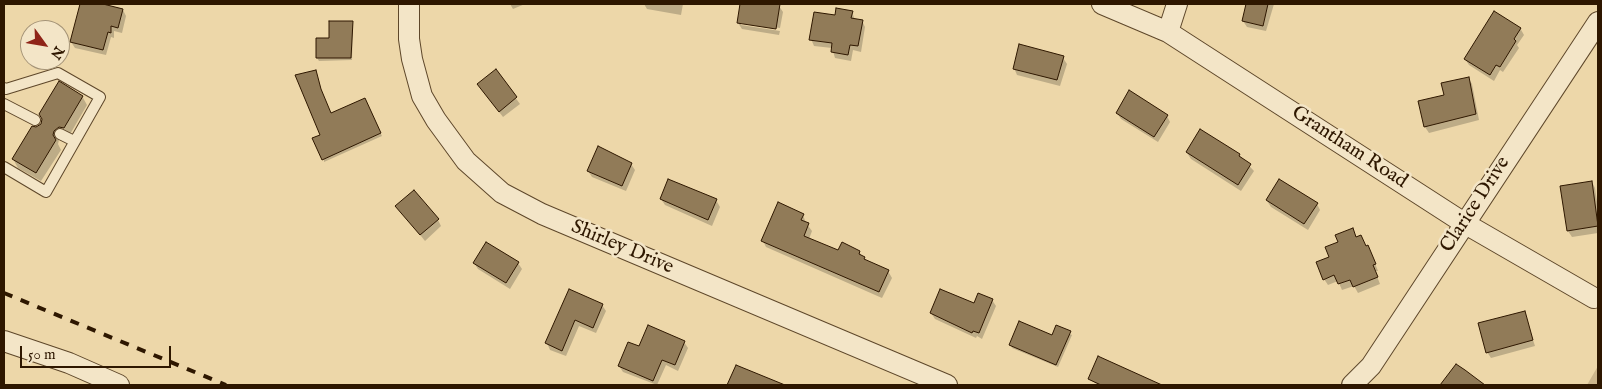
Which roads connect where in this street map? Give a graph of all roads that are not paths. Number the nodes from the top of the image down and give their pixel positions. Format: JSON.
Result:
{"nodes":[{"id":1,"x":410,"y":4,"type":"edge"},
{"id":2,"x":1102,"y":4,"type":"edge"},
{"id":3,"x":1176,"y":4,"type":"edge"},
{"id":4,"x":1598,"y":22,"type":"edge"},
{"id":5,"x":1168,"y":32,"type":"junction"},
{"id":6,"x":5,"y":90,"type":"edge"},
{"id":7,"x":4,"y":104,"type":"edge"},
{"id":8,"x":35,"y":120,"type":"dead end"},
{"id":9,"x":60,"y":134,"type":"dead end"},
{"id":10,"x":74,"y":141,"type":"junction"},
{"id":11,"x":4,"y":167,"type":"edge"},
{"id":12,"x":1464,"y":223,"type":"junction"},
{"id":13,"x":1594,"y":298,"type":"dead end"},
{"id":14,"x":4,"y":341,"type":"edge"},
{"id":15,"x":119,"y":385,"type":"edge"},
{"id":16,"x":947,"y":385,"type":"edge"},
{"id":17,"x":1352,"y":385,"type":"edge"}],
"edges":[{"from":1,"to":16,"type":"street","name":"Shirley Drive"},
{"from":2,"to":5,"type":"street","name":"Grantham Road"},
{"from":3,"to":5,"type":"street"},
{"from":4,"to":12,"type":"street","name":"Clarice Drive"},
{"from":5,"to":12,"type":"street","name":"Grantham Road"},
{"from":6,"to":10,"type":"lane"},
{"from":7,"to":8,"type":"lane"},
{"from":9,"to":10,"type":"lane"},
{"from":10,"to":11,"type":"lane"},
{"from":12,"to":13,"type":"street","name":"Grantham Road"},
{"from":12,"to":17,"type":"street","name":"Clarice Drive"},
{"from":14,"to":15,"type":"street"}]}
